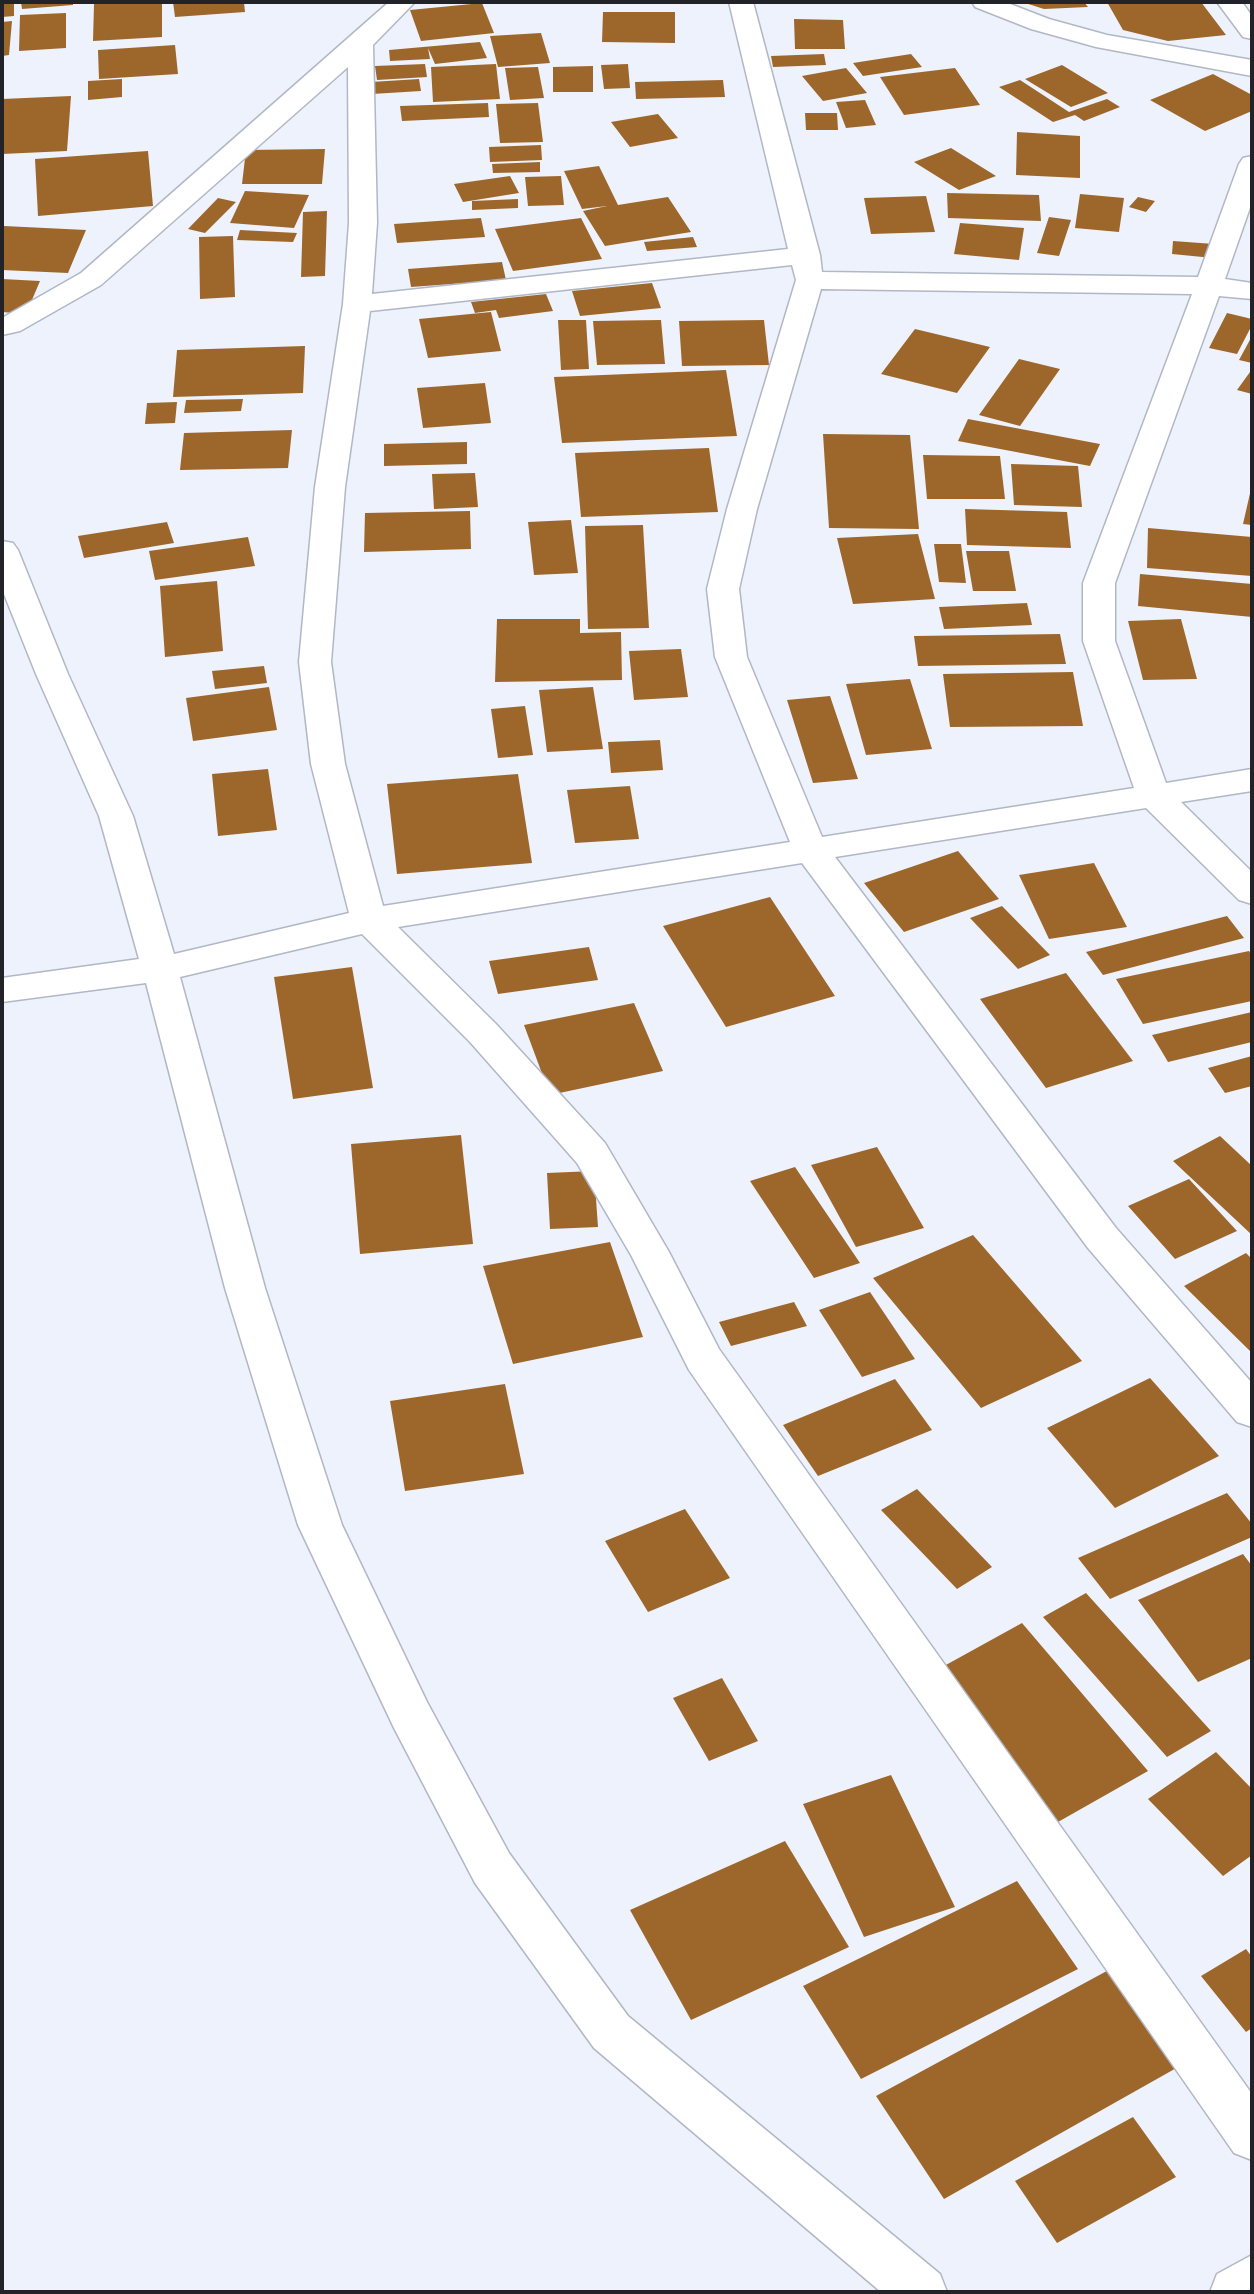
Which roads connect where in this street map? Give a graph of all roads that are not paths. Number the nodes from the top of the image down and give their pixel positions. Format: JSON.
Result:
{"nodes":[{"id":1,"x":402,"y":2,"type":"edge"},
{"id":2,"x":741,"y":2,"type":"edge"},
{"id":3,"x":984,"y":2,"type":"edge"},
{"id":4,"x":1229,"y":2,"type":"edge"},
{"id":5,"x":1252,"y":32,"type":"edge"},
{"id":6,"x":360,"y":43,"type":"junction"},
{"id":7,"x":1252,"y":68,"type":"edge"},
{"id":8,"x":1252,"y":164,"type":"edge"},
{"id":9,"x":808,"y":268,"type":"junction"},
{"id":10,"x":1209,"y":286,"type":"junction"},
{"id":11,"x":1252,"y":291,"type":"edge"},
{"id":12,"x":357,"y":304,"type":"junction"},
{"id":13,"x":2,"y":327,"type":"edge"},
{"id":14,"x":2,"y":550,"type":"edge"},
{"id":15,"x":1252,"y":780,"type":"edge"},
{"id":16,"x":1154,"y":796,"type":"junction"},
{"id":17,"x":810,"y":849,"type":"junction"},
{"id":18,"x":1252,"y":892,"type":"edge"},
{"id":19,"x":369,"y":920,"type":"junction"},
{"id":20,"x":160,"y":969,"type":"junction"},
{"id":21,"x":2,"y":990,"type":"edge"},
{"id":22,"x":1252,"y":1411,"type":"edge"},
{"id":23,"x":1252,"y":2136,"type":"edge"},
{"id":24,"x":1252,"y":2281,"type":"edge"},
{"id":25,"x":921,"y":2292,"type":"edge"},
{"id":26,"x":1236,"y":2292,"type":"edge"}],
"edges":[{"from":1,"to":6,"type":"street"},
{"from":2,"to":9,"type":"street"},
{"from":3,"to":7,"type":"street"},
{"from":4,"to":5,"type":"street"},
{"from":6,"to":12,"type":"street"},
{"from":6,"to":13,"type":"street"},
{"from":8,"to":10,"type":"street"},
{"from":9,"to":10,"type":"street"},
{"from":9,"to":12,"type":"street"},
{"from":9,"to":17,"type":"street"},
{"from":10,"to":11,"type":"street"},
{"from":10,"to":16,"type":"street"},
{"from":12,"to":19,"type":"street"},
{"from":14,"to":20,"type":"street"},
{"from":15,"to":16,"type":"street"},
{"from":16,"to":17,"type":"street"},
{"from":16,"to":18,"type":"street"},
{"from":17,"to":19,"type":"street"},
{"from":17,"to":22,"type":"street"},
{"from":19,"to":20,"type":"street"},
{"from":19,"to":23,"type":"street"},
{"from":20,"to":21,"type":"street"},
{"from":20,"to":25,"type":"street"},
{"from":24,"to":26,"type":"street"}]}
